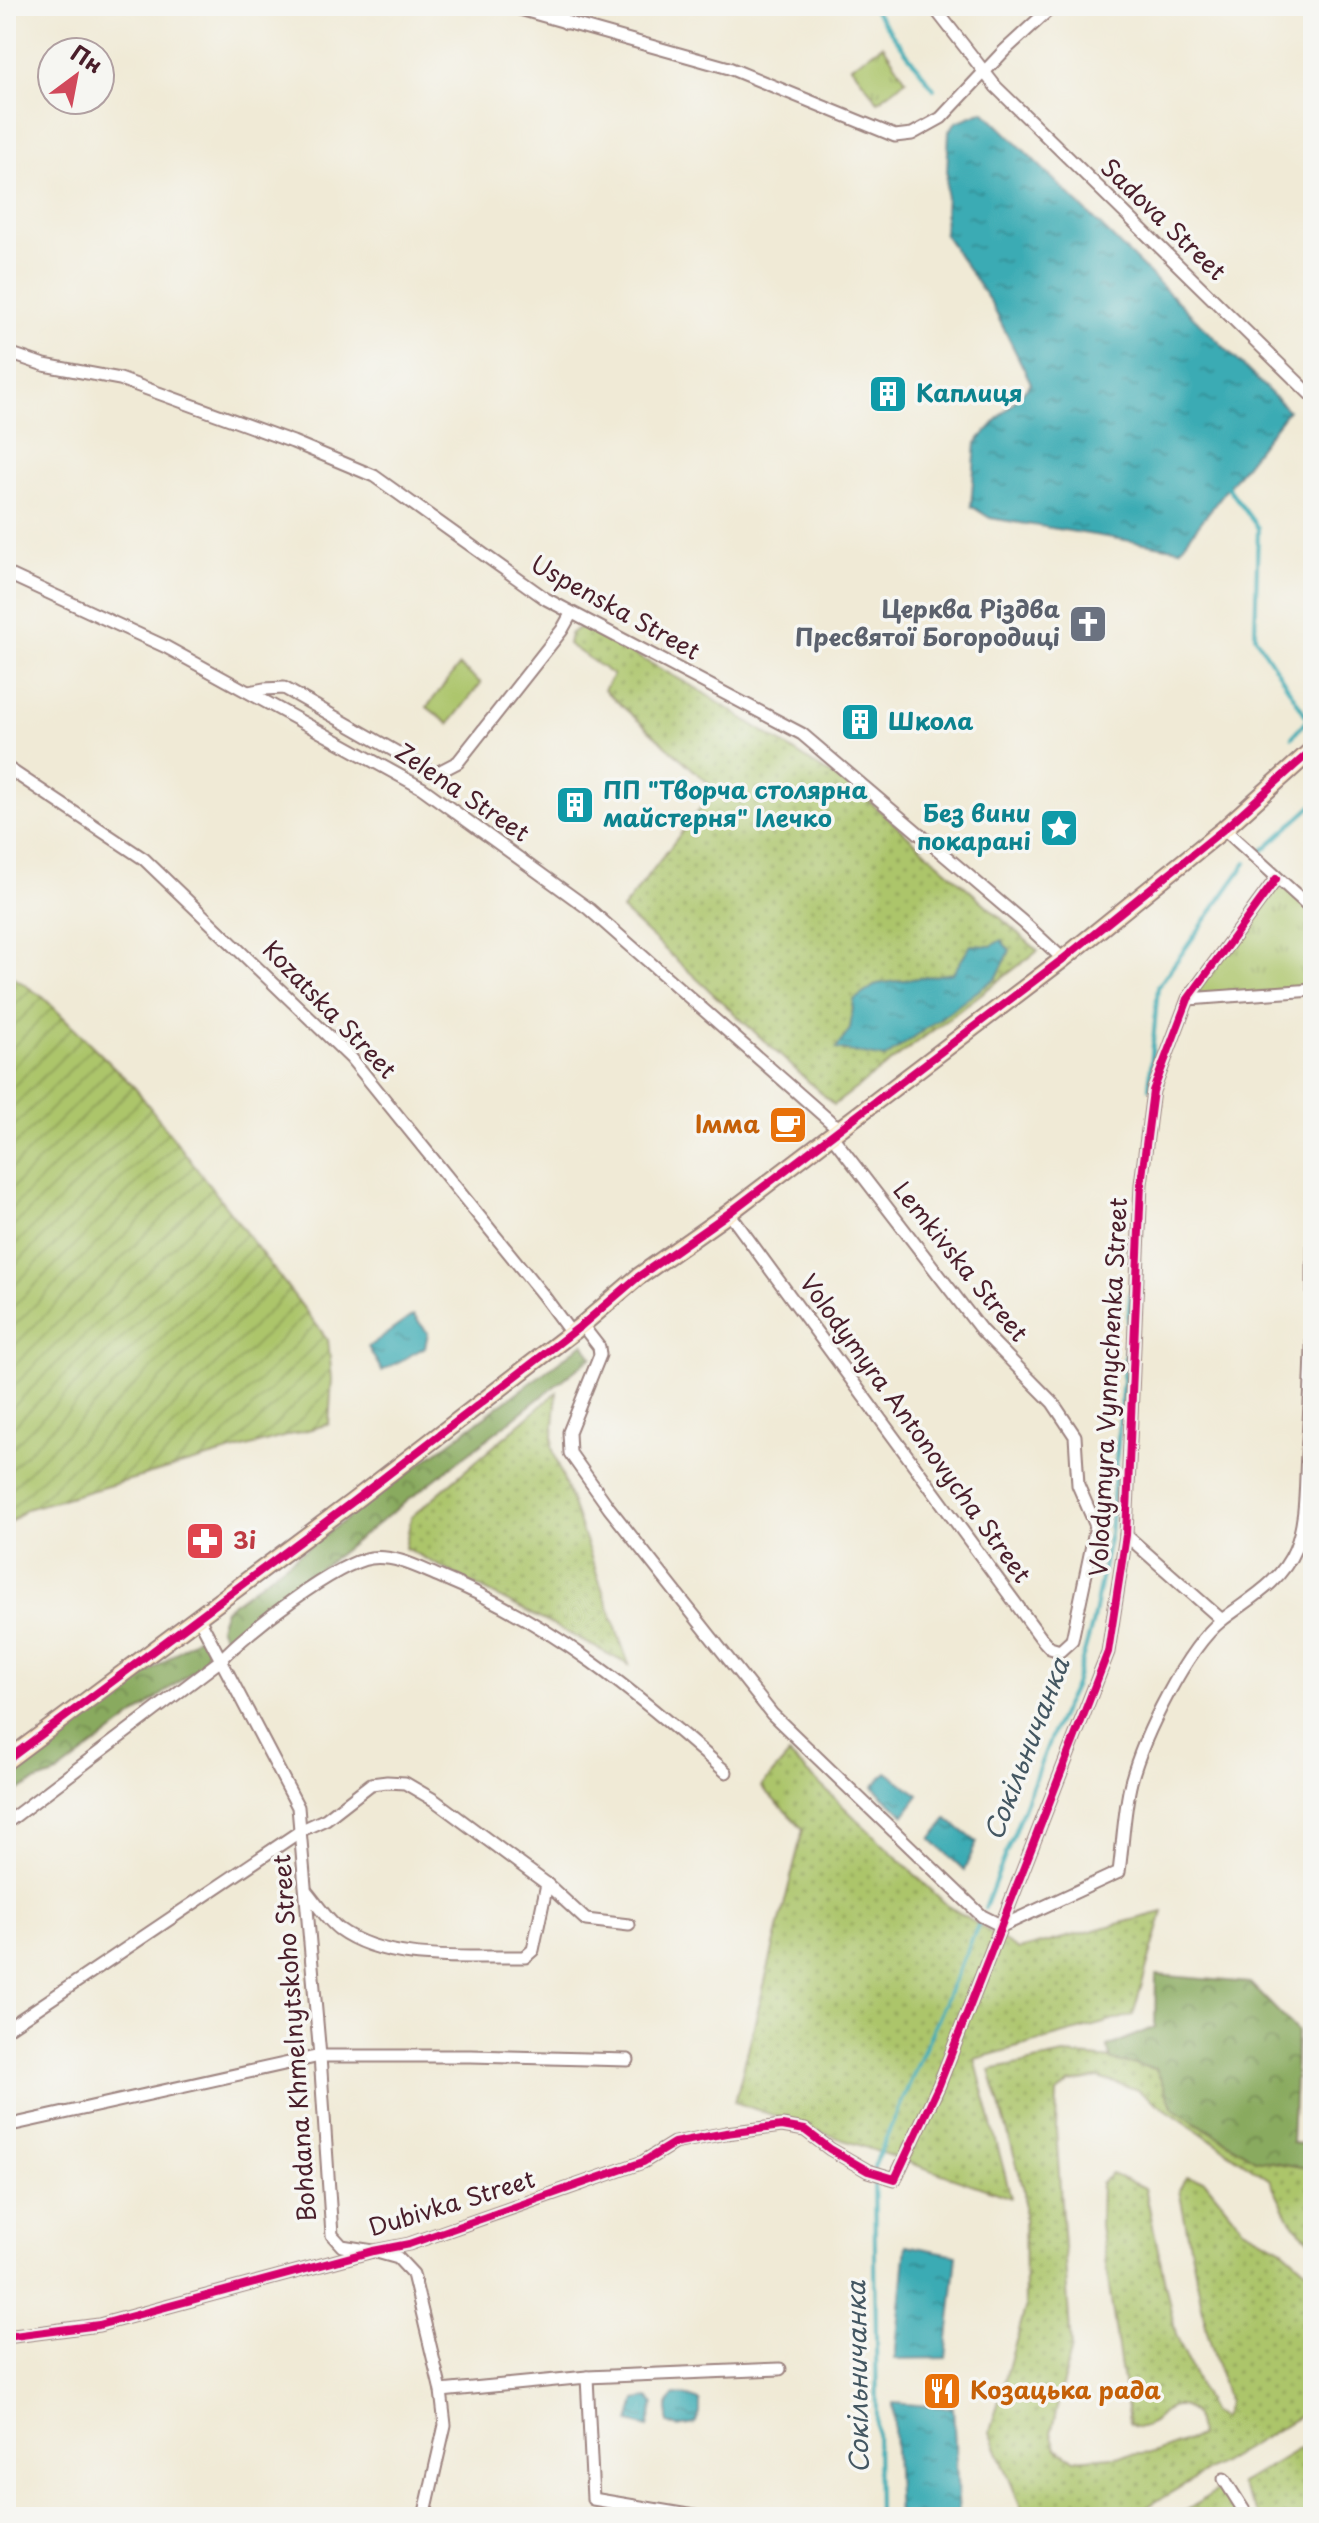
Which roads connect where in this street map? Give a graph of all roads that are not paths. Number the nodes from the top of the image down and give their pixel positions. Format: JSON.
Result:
{"nodes":[{"id":1,"x":509,"y":6,"type":"edge"},
{"id":2,"x":551,"y":6,"type":"edge"},
{"id":3,"x":933,"y":6,"type":"edge"},
{"id":4,"x":1053,"y":6,"type":"edge"},
{"id":5,"x":567,"y":23,"type":"junction"},
{"id":6,"x":983,"y":72,"type":"junction"},
{"id":7,"x":6,"y":352,"type":"edge"},
{"id":8,"x":1313,"y":397,"type":"edge"},
{"id":9,"x":6,"y":573,"type":"edge"},
{"id":10,"x":571,"y":614,"type":"junction"},
{"id":11,"x":249,"y":692,"type":"junction"},
{"id":12,"x":1313,"y":749,"type":"edge"},
{"id":13,"x":6,"y":767,"type":"edge"},
{"id":14,"x":435,"y":774,"type":"junction"},
{"id":15,"x":422,"y":788,"type":"junction"},
{"id":16,"x":1224,"y":829,"type":"junction"},
{"id":17,"x":1276,"y":879,"type":"junction"},
{"id":18,"x":1313,"y":910,"type":"edge"},
{"id":19,"x":1063,"y":959,"type":"junction"},
{"id":20,"x":1313,"y":990,"type":"edge"},
{"id":21,"x":1188,"y":999,"type":"junction"},
{"id":22,"x":1313,"y":1127,"type":"edge"},
{"id":23,"x":837,"y":1132,"type":"junction"},
{"id":24,"x":729,"y":1213,"type":"junction"},
{"id":25,"x":577,"y":1329,"type":"junction"},
{"id":26,"x":1126,"y":1535,"type":"junction"},
{"id":27,"x":201,"y":1615,"type":"junction"},
{"id":28,"x":1222,"y":1620,"type":"junction"},
{"id":29,"x":1072,"y":1640,"type":"joint"},
{"id":30,"x":221,"y":1660,"type":"junction"},
{"id":31,"x":6,"y":1761,"type":"edge"},
{"id":32,"x":726,"y":1772,"type":"dead end"},
{"id":33,"x":6,"y":1823,"type":"edge"},
{"id":34,"x":302,"y":1830,"type":"junction"},
{"id":35,"x":547,"y":1884,"type":"junction"},
{"id":36,"x":307,"y":1892,"type":"junction"},
{"id":37,"x":629,"y":1925,"type":"dead end"},
{"id":38,"x":1002,"y":1926,"type":"junction"},
{"id":39,"x":8,"y":2028,"type":"dead end"},
{"id":40,"x":320,"y":2056,"type":"junction"},
{"id":41,"x":628,"y":2060,"type":"dead end"},
{"id":42,"x":6,"y":2126,"type":"edge"},
{"id":43,"x":895,"y":2179,"type":"joint"},
{"id":44,"x":373,"y":2251,"type":"junction"},
{"id":45,"x":6,"y":2337,"type":"edge"},
{"id":46,"x":780,"y":2369,"type":"dead end"},
{"id":47,"x":587,"y":2377,"type":"junction"},
{"id":48,"x":441,"y":2391,"type":"junction"},
{"id":49,"x":1224,"y":2479,"type":"dead end"},
{"id":50,"x":422,"y":2516,"type":"edge"},
{"id":51,"x":700,"y":2517,"type":"edge"},
{"id":52,"x":1248,"y":2517,"type":"edge"}],
"edges":[{"from":1,"to":5,"type":"street"},
{"from":2,"to":5,"type":"street"},
{"from":3,"to":6,"type":"street","name":"Sadova Street"},
{"from":4,"to":6,"type":"street"},
{"from":5,"to":6,"type":"street"},
{"from":6,"to":8,"type":"street","name":"Sadova Street"},
{"from":7,"to":10,"type":"street","name":"Uspenska Street"},
{"from":9,"to":11,"type":"street","name":"Zelena Street"},
{"from":10,"to":14,"type":"street"},
{"from":10,"to":19,"type":"street","name":"Uspenska Street"},
{"from":11,"to":14,"type":"street"},
{"from":11,"to":15,"type":"street","name":"Zelena Street"},
{"from":12,"to":16,"type":"main road"},
{"from":13,"to":25,"type":"street","name":"Kozatska Street"},
{"from":14,"to":15,"type":"street"},
{"from":15,"to":23,"type":"street","name":"Zelena Street"},
{"from":16,"to":17,"type":"street"},
{"from":16,"to":19,"type":"main road"},
{"from":17,"to":18,"type":"street"},
{"from":17,"to":21,"type":"street","name":"Volodymyra Vynnychenka Street"},
{"from":19,"to":23,"type":"main road"},
{"from":20,"to":21,"type":"street"},
{"from":21,"to":26,"type":"street","name":"Volodymyra Vynnychenka Street"},
{"from":22,"to":28,"type":"street"},
{"from":23,"to":24,"type":"main road"},
{"from":23,"to":29,"type":"street","name":"Lemkivska Street"},
{"from":24,"to":25,"type":"main road"},
{"from":24,"to":29,"type":"street","name":"Volodymyra Antonovycha Street"},
{"from":25,"to":27,"type":"main road"},
{"from":25,"to":38,"type":"street"},
{"from":26,"to":28,"type":"street"},
{"from":26,"to":38,"type":"street","name":"Volodymyra Vynnychenka Street"},
{"from":27,"to":30,"type":"street","name":"Bohdana Khmelnytskoho Street"},
{"from":27,"to":31,"type":"main road"},
{"from":28,"to":38,"type":"street"},
{"from":30,"to":32,"type":"street"},
{"from":30,"to":33,"type":"street"},
{"from":30,"to":34,"type":"street","name":"Bohdana Khmelnytskoho Street"},
{"from":34,"to":35,"type":"street"},
{"from":34,"to":36,"type":"street","name":"Bohdana Khmelnytskoho Street"},
{"from":34,"to":39,"type":"street"},
{"from":35,"to":36,"type":"street"},
{"from":35,"to":37,"type":"street"},
{"from":36,"to":40,"type":"street","name":"Bohdana Khmelnytskoho Street"},
{"from":38,"to":43,"type":"street","name":"Volodymyra Vynnychenka Street"},
{"from":40,"to":41,"type":"street"},
{"from":40,"to":42,"type":"street"},
{"from":40,"to":44,"type":"street","name":"Bohdana Khmelnytskoho Street"},
{"from":43,"to":44,"type":"street","name":"Dubivka Street"},
{"from":44,"to":45,"type":"street","name":"Dubivka Street"},
{"from":44,"to":48,"type":"street","name":"Bohdana Khmelnytskoho Street"},
{"from":46,"to":47,"type":"street"},
{"from":47,"to":48,"type":"street"},
{"from":47,"to":51,"type":"street"},
{"from":48,"to":50,"type":"street","name":"Bohdana Khmelnytskoho Street"},
{"from":49,"to":52,"type":"street"}]}
